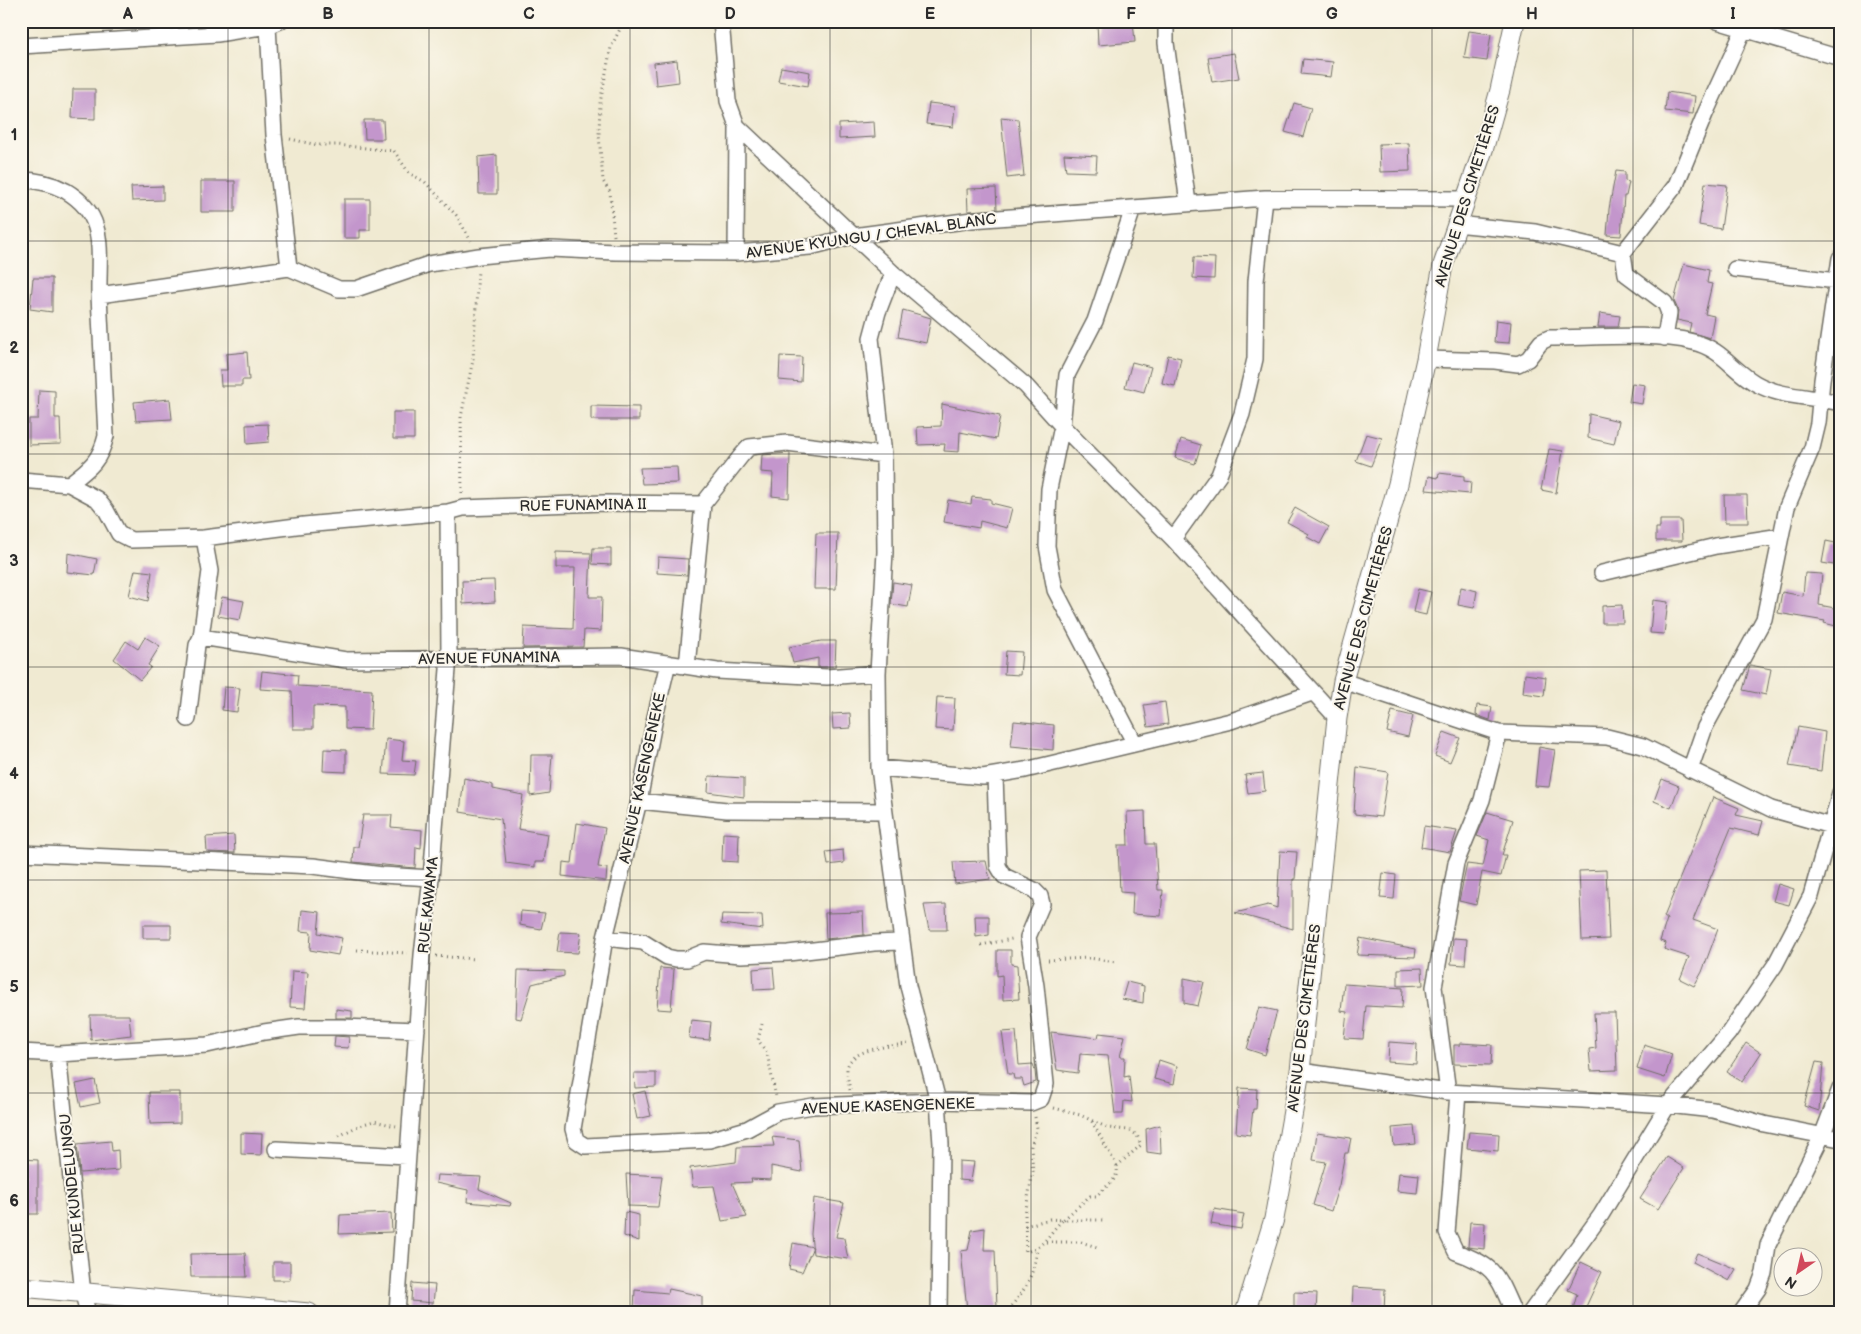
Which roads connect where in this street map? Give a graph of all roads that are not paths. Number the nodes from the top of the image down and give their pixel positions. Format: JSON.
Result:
{"nodes":[{"id":1,"x":721,"y":21,"type":"edge"},
{"id":2,"x":1166,"y":21,"type":"edge"},
{"id":3,"x":1515,"y":21,"type":"edge"},
{"id":4,"x":1717,"y":21,"type":"edge"},
{"id":5,"x":274,"y":24,"type":"edge"},
{"id":6,"x":1744,"y":29,"type":"junction"},
{"id":7,"x":21,"y":46,"type":"edge"},
{"id":8,"x":1840,"y":58,"type":"edge"},
{"id":9,"x":737,"y":126,"type":"junction"},
{"id":10,"x":21,"y":180,"type":"edge"},
{"id":11,"x":1265,"y":198,"type":"junction"},
{"id":12,"x":1466,"y":199,"type":"junction"},
{"id":13,"x":1188,"y":203,"type":"junction"},
{"id":14,"x":1133,"y":209,"type":"junction"},
{"id":15,"x":1456,"y":224,"type":"junction"},
{"id":16,"x":853,"y":236,"type":"junction"},
{"id":17,"x":736,"y":253,"type":"junction"},
{"id":18,"x":1623,"y":253,"type":"junction"},
{"id":19,"x":1840,"y":258,"type":"edge"},
{"id":20,"x":289,"y":268,"type":"junction"},
{"id":21,"x":1735,"y":269,"type":"dead end"},
{"id":22,"x":893,"y":273,"type":"junction"},
{"id":23,"x":1837,"y":281,"type":"junction"},
{"id":24,"x":99,"y":295,"type":"junction"},
{"id":25,"x":1664,"y":338,"type":"junction"},
{"id":26,"x":1426,"y":359,"type":"junction"},
{"id":27,"x":1821,"y":398,"type":"junction"},
{"id":28,"x":1840,"y":403,"type":"edge"},
{"id":29,"x":1062,"y":426,"type":"junction"},
{"id":30,"x":884,"y":455,"type":"junction"},
{"id":31,"x":21,"y":480,"type":"edge"},
{"id":32,"x":70,"y":484,"type":"junction"},
{"id":33,"x":703,"y":504,"type":"junction"},
{"id":34,"x":456,"y":510,"type":"junction"},
{"id":35,"x":1781,"y":536,"type":"junction"},
{"id":36,"x":204,"y":538,"type":"junction"},
{"id":37,"x":1173,"y":539,"type":"junction"},
{"id":38,"x":1602,"y":573,"type":"dead end"},
{"id":39,"x":201,"y":637,"type":"junction"},
{"id":40,"x":449,"y":657,"type":"junction"},
{"id":41,"x":668,"y":663,"type":"junction"},
{"id":42,"x":687,"y":666,"type":"junction"},
{"id":43,"x":878,"y":673,"type":"junction"},
{"id":44,"x":1343,"y":681,"type":"junction"},
{"id":45,"x":1312,"y":693,"type":"junction"},
{"id":46,"x":1337,"y":718,"type":"junction"},
{"id":47,"x":188,"y":719,"type":"dead end"},
{"id":48,"x":1499,"y":733,"type":"junction"},
{"id":49,"x":1134,"y":742,"type":"junction"},
{"id":50,"x":879,"y":768,"type":"junction"},
{"id":51,"x":1690,"y":770,"type":"junction"},
{"id":52,"x":995,"y":775,"type":"junction"},
{"id":53,"x":1840,"y":793,"type":"edge"},
{"id":54,"x":639,"y":801,"type":"junction"},
{"id":55,"x":884,"y":811,"type":"junction"},
{"id":56,"x":1831,"y":826,"type":"junction"},
{"id":57,"x":21,"y":853,"type":"edge"},
{"id":58,"x":431,"y":878,"type":"junction"},
{"id":59,"x":605,"y":938,"type":"junction"},
{"id":60,"x":900,"y":942,"type":"junction"},
{"id":61,"x":417,"y":1030,"type":"junction"},
{"id":62,"x":21,"y":1052,"type":"edge"},
{"id":63,"x":58,"y":1054,"type":"junction"},
{"id":64,"x":1300,"y":1071,"type":"junction"},
{"id":65,"x":1840,"y":1089,"type":"edge"},
{"id":66,"x":1453,"y":1092,"type":"junction"},
{"id":67,"x":938,"y":1101,"type":"junction"},
{"id":68,"x":1668,"y":1105,"type":"junction"},
{"id":69,"x":1822,"y":1136,"type":"junction"},
{"id":70,"x":1840,"y":1139,"type":"edge"},
{"id":71,"x":276,"y":1148,"type":"dead end"},
{"id":72,"x":407,"y":1156,"type":"junction"},
{"id":73,"x":21,"y":1287,"type":"edge"},
{"id":74,"x":84,"y":1294,"type":"junction"},
{"id":75,"x":260,"y":1310,"type":"edge"},
{"id":76,"x":88,"y":1313,"type":"edge"},
{"id":77,"x":309,"y":1313,"type":"edge"},
{"id":78,"x":397,"y":1313,"type":"edge"},
{"id":79,"x":939,"y":1313,"type":"edge"},
{"id":80,"x":1245,"y":1313,"type":"edge"},
{"id":81,"x":1514,"y":1313,"type":"edge"},
{"id":82,"x":1530,"y":1313,"type":"edge"},
{"id":83,"x":1741,"y":1313,"type":"edge"}],
"edges":[{"from":1,"to":9,"type":"street"},
{"from":2,"to":13,"type":"street"},
{"from":3,"to":12,"type":"street","name":"AVENUE DES CIMETIÈRES"},
{"from":4,"to":6,"type":"street"},
{"from":5,"to":7,"type":"street"},
{"from":5,"to":20,"type":"street"},
{"from":6,"to":8,"type":"street"},
{"from":6,"to":18,"type":"street"},
{"from":9,"to":16,"type":"street"},
{"from":9,"to":17,"type":"street"},
{"from":10,"to":24,"type":"street"},
{"from":11,"to":12,"type":"street","name":"AVENUE KYUNGU / CHEVAL BLANC"},
{"from":11,"to":13,"type":"street","name":"AVENUE KYUNGU / CHEVAL BLANC"},
{"from":11,"to":37,"type":"street"},
{"from":12,"to":15,"type":"street","name":"AVENUE DES CIMETIÈRES"},
{"from":13,"to":14,"type":"street","name":"AVENUE KYUNGU / CHEVAL BLANC"},
{"from":14,"to":16,"type":"street","name":"AVENUE KYUNGU / CHEVAL BLANC"},
{"from":14,"to":29,"type":"street"},
{"from":15,"to":18,"type":"street"},
{"from":15,"to":26,"type":"street","name":"AVENUE DES CIMETIÈRES"},
{"from":16,"to":17,"type":"street","name":"AVENUE KYUNGU / CHEVAL BLANC"},
{"from":16,"to":22,"type":"street"},
{"from":17,"to":20,"type":"street","name":"AVENUE KYUNGU / CHEVAL BLANC"},
{"from":18,"to":25,"type":"street"},
{"from":19,"to":23,"type":"street"},
{"from":20,"to":24,"type":"street"},
{"from":21,"to":23,"type":"street"},
{"from":22,"to":29,"type":"street"},
{"from":22,"to":30,"type":"street"},
{"from":23,"to":27,"type":"street"},
{"from":24,"to":32,"type":"street"},
{"from":25,"to":26,"type":"street"},
{"from":25,"to":27,"type":"street"},
{"from":26,"to":44,"type":"street","name":"AVENUE DES CIMETIÈRES"},
{"from":27,"to":28,"type":"street"},
{"from":27,"to":35,"type":"street"},
{"from":29,"to":37,"type":"street"},
{"from":29,"to":49,"type":"street"},
{"from":30,"to":33,"type":"street"},
{"from":30,"to":43,"type":"street"},
{"from":31,"to":32,"type":"street"},
{"from":32,"to":36,"type":"street","name":"RUE FUNAMINA II"},
{"from":33,"to":34,"type":"street","name":"RUE FUNAMINA II"},
{"from":33,"to":42,"type":"street"},
{"from":34,"to":36,"type":"street","name":"RUE FUNAMINA II"},
{"from":34,"to":40,"type":"street","name":"RUE KAWAMA"},
{"from":35,"to":38,"type":"street"},
{"from":35,"to":51,"type":"street"},
{"from":36,"to":39,"type":"street"},
{"from":37,"to":45,"type":"street"},
{"from":39,"to":40,"type":"street","name":"AVENUE FUNAMINA"},
{"from":39,"to":47,"type":"street"},
{"from":40,"to":41,"type":"street","name":"AVENUE FUNAMINA"},
{"from":40,"to":58,"type":"street","name":"RUE KAWAMA"},
{"from":41,"to":42,"type":"street","name":"AVENUE FUNAMINA"},
{"from":41,"to":54,"type":"street","name":"AVENUE KASENGENEKE"},
{"from":42,"to":43,"type":"street","name":"AVENUE FUNAMINA"},
{"from":43,"to":50,"type":"street"},
{"from":44,"to":46,"type":"street","name":"AVENUE DES CIMETIÈRES"},
{"from":44,"to":48,"type":"street"},
{"from":45,"to":46,"type":"street"},
{"from":45,"to":49,"type":"street"},
{"from":46,"to":64,"type":"street","name":"AVENUE DES CIMETIÈRES"},
{"from":48,"to":51,"type":"street"},
{"from":48,"to":66,"type":"street"},
{"from":49,"to":52,"type":"street"},
{"from":50,"to":52,"type":"street"},
{"from":50,"to":55,"type":"street"},
{"from":51,"to":56,"type":"street"},
{"from":52,"to":67,"type":"street","name":"AVENUE KASENGENEKE"},
{"from":53,"to":56,"type":"street"},
{"from":54,"to":55,"type":"street"},
{"from":54,"to":59,"type":"street","name":"AVENUE KASENGENEKE"},
{"from":55,"to":60,"type":"street"},
{"from":56,"to":68,"type":"street"},
{"from":57,"to":58,"type":"street"},
{"from":58,"to":61,"type":"street","name":"RUE KAWAMA"},
{"from":59,"to":60,"type":"street"},
{"from":59,"to":67,"type":"street","name":"AVENUE KASENGENEKE"},
{"from":60,"to":67,"type":"street"},
{"from":61,"to":63,"type":"street"},
{"from":61,"to":72,"type":"street","name":"RUE KAWAMA"},
{"from":62,"to":63,"type":"street"},
{"from":63,"to":74,"type":"street","name":"RUE KUNDELUNGU"},
{"from":64,"to":66,"type":"street"},
{"from":64,"to":80,"type":"street","name":"AVENUE DES CIMETIÈRES"},
{"from":65,"to":69,"type":"street"},
{"from":66,"to":68,"type":"street"},
{"from":66,"to":81,"type":"street"},
{"from":67,"to":79,"type":"street"},
{"from":68,"to":69,"type":"street"},
{"from":68,"to":82,"type":"street"},
{"from":69,"to":70,"type":"street"},
{"from":69,"to":83,"type":"street"},
{"from":71,"to":72,"type":"street"},
{"from":72,"to":78,"type":"street","name":"RUE KAWAMA"},
{"from":73,"to":74,"type":"street"},
{"from":74,"to":75,"type":"street"},
{"from":74,"to":76,"type":"street","name":"RUE KUNDELUNGU"},
{"from":75,"to":77,"type":"street"}]}
